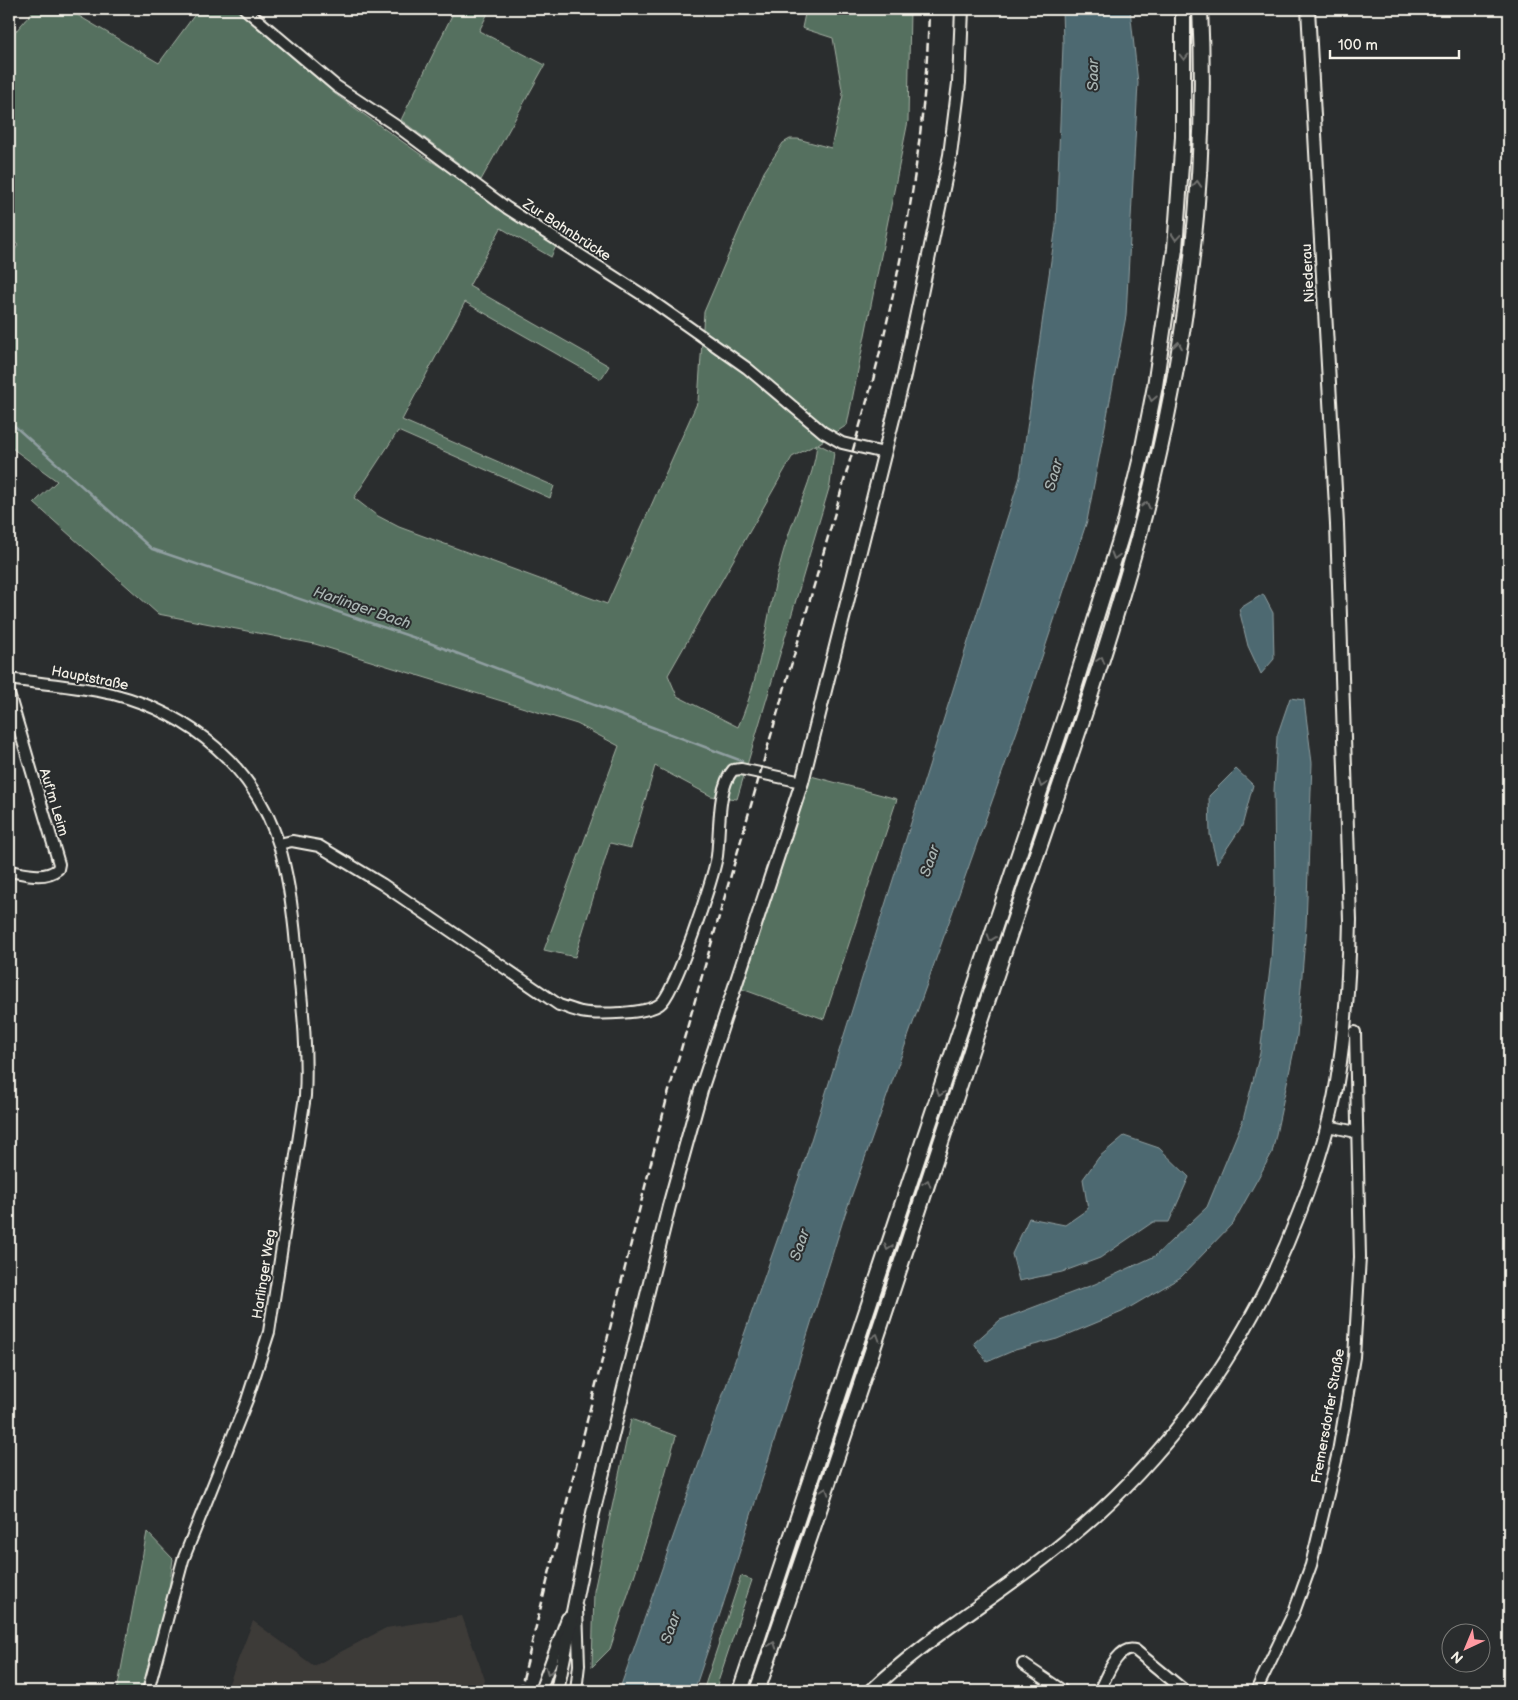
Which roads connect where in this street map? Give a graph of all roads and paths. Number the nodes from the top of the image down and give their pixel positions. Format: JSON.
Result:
{"nodes":[{"id":1,"x":245,"y":9,"type":"edge"},
{"id":2,"x":962,"y":9,"type":"edge"},
{"id":3,"x":1183,"y":9,"type":"edge"},
{"id":4,"x":1200,"y":9,"type":"edge"},
{"id":5,"x":1308,"y":9,"type":"edge"},
{"id":6,"x":884,"y":453,"type":"junction"},
{"id":7,"x":9,"y":679,"type":"edge"},
{"id":8,"x":9,"y":694,"type":"edge"},
{"id":9,"x":802,"y":782,"type":"junction"},
{"id":10,"x":279,"y":844,"type":"junction"},
{"id":11,"x":9,"y":871,"type":"edge"},
{"id":12,"x":1355,"y":1032,"type":"dead end"},
{"id":13,"x":1328,"y":1126,"type":"junction"},
{"id":14,"x":1356,"y":1132,"type":"junction"},
{"id":15,"x":576,"y":1592,"type":"junction"},
{"id":16,"x":1023,"y":1664,"type":"dead end"},
{"id":17,"x":148,"y":1691,"type":"edge"},
{"id":18,"x":540,"y":1691,"type":"edge"},
{"id":19,"x":557,"y":1691,"type":"edge"},
{"id":20,"x":576,"y":1691,"type":"edge"},
{"id":21,"x":740,"y":1691,"type":"edge"},
{"id":22,"x":757,"y":1691,"type":"edge"},
{"id":23,"x":871,"y":1691,"type":"edge"},
{"id":24,"x":1063,"y":1691,"type":"edge"},
{"id":25,"x":1099,"y":1691,"type":"edge"},
{"id":26,"x":1185,"y":1691,"type":"edge"},
{"id":27,"x":1256,"y":1691,"type":"edge"}],
"edges":[{"from":1,"to":6,"type":"street","name":"Zur Bahnbrücke"},
{"from":2,"to":6,"type":"main road"},
{"from":3,"to":21,"type":"highway","one_way":true},
{"from":22,"to":4,"type":"highway","one_way":true},
{"from":5,"to":13,"type":"main road","name":"Niederau"},
{"from":6,"to":9,"type":"main road"},
{"from":7,"to":10,"type":"street","name":"Hauptstraße"},
{"from":8,"to":11,"type":"street","name":"Auf'm Leim"},
{"from":9,"to":10,"type":"street"},
{"from":9,"to":15,"type":"main road"},
{"from":10,"to":17,"type":"street","name":"Harlinger Weg"},
{"from":12,"to":14,"type":"street","name":"Fremersdorfer Straße"},
{"from":13,"to":14,"type":"street"},
{"from":13,"to":23,"type":"main road","name":"Niederau"},
{"from":14,"to":27,"type":"street","name":"Fremersdorfer Straße"},
{"from":15,"to":18,"type":"street","one_way":true},
{"from":15,"to":19,"type":"main road"},
{"from":15,"to":20,"type":"street"},
{"from":16,"to":24,"type":"street"},
{"from":25,"to":26,"type":"street"}]}
